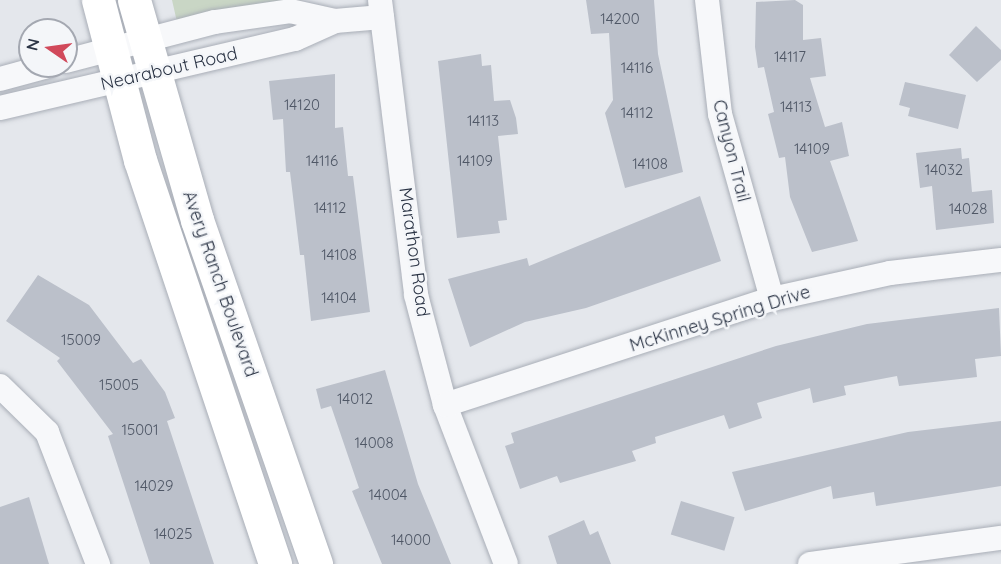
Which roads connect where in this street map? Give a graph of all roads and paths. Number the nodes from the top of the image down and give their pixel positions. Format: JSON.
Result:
{"nodes":[{"id":1,"x":99,"y":0,"type":"edge"},
{"id":2,"x":134,"y":0,"type":"edge"},
{"id":3,"x":707,"y":0,"type":"edge"},
{"id":4,"x":381,"y":8,"type":"edge"},
{"id":5,"x":335,"y":21,"type":"junction"},
{"id":6,"x":143,"y":41,"type":"junction"},
{"id":7,"x":111,"y":50,"type":"junction"},
{"id":8,"x":78,"y":58,"type":"edge"},
{"id":9,"x":152,"y":73,"type":"junction"},
{"id":10,"x":18,"y":74,"type":"edge"},
{"id":11,"x":0,"y":79,"type":"edge"},
{"id":12,"x":118,"y":81,"type":"junction"},
{"id":13,"x":0,"y":108,"type":"edge"},
{"id":14,"x":1001,"y":260,"type":"edge"},
{"id":15,"x":772,"y":299,"type":"junction"},
{"id":16,"x":0,"y":386,"type":"edge"},
{"id":17,"x":445,"y":405,"type":"junction"},
{"id":18,"x":1001,"y":538,"type":"edge"},
{"id":19,"x":99,"y":564,"type":"edge"},
{"id":20,"x":275,"y":564,"type":"edge"},
{"id":21,"x":316,"y":564,"type":"edge"},
{"id":22,"x":506,"y":564,"type":"edge"},
{"id":23,"x":810,"y":564,"type":"edge"}],
"edges":[{"from":1,"to":7,"type":"main road","name":"Avery Ranch Boulevard"},
{"from":2,"to":6,"type":"main road","name":"Avery Ranch Boulevard"},
{"from":3,"to":15,"type":"street","name":"Canyon Trail"},
{"from":4,"to":5,"type":"street","name":"Nearabout Road"},
{"from":4,"to":17,"type":"street","name":"Marathon Road"},
{"from":5,"to":6,"type":"street","name":"Nearabout Road"},
{"from":5,"to":9,"type":"street","name":"Nearabout Road"},
{"from":6,"to":7,"type":"street","name":"Nearabout Road"},
{"from":6,"to":9,"type":"main road","name":"Avery Ranch Boulevard"},
{"from":7,"to":8,"type":"street","name":"Nearabout Road"},
{"from":7,"to":12,"type":"main road","name":"Avery Ranch Boulevard"},
{"from":9,"to":12,"type":"street","name":"Nearabout Road"},
{"from":9,"to":21,"type":"main road","name":"Avery Ranch Boulevard"},
{"from":10,"to":11,"type":"street"},
{"from":12,"to":13,"type":"street","name":"Nearabout Road"},
{"from":12,"to":20,"type":"main road","name":"Avery Ranch Boulevard"},
{"from":14,"to":15,"type":"street","name":"McKinney Spring Drive"},
{"from":15,"to":17,"type":"street","name":"McKinney Spring Drive"},
{"from":16,"to":19,"type":"street"},
{"from":17,"to":22,"type":"street","name":"Marathon Road"},
{"from":18,"to":23,"type":"street"}]}
